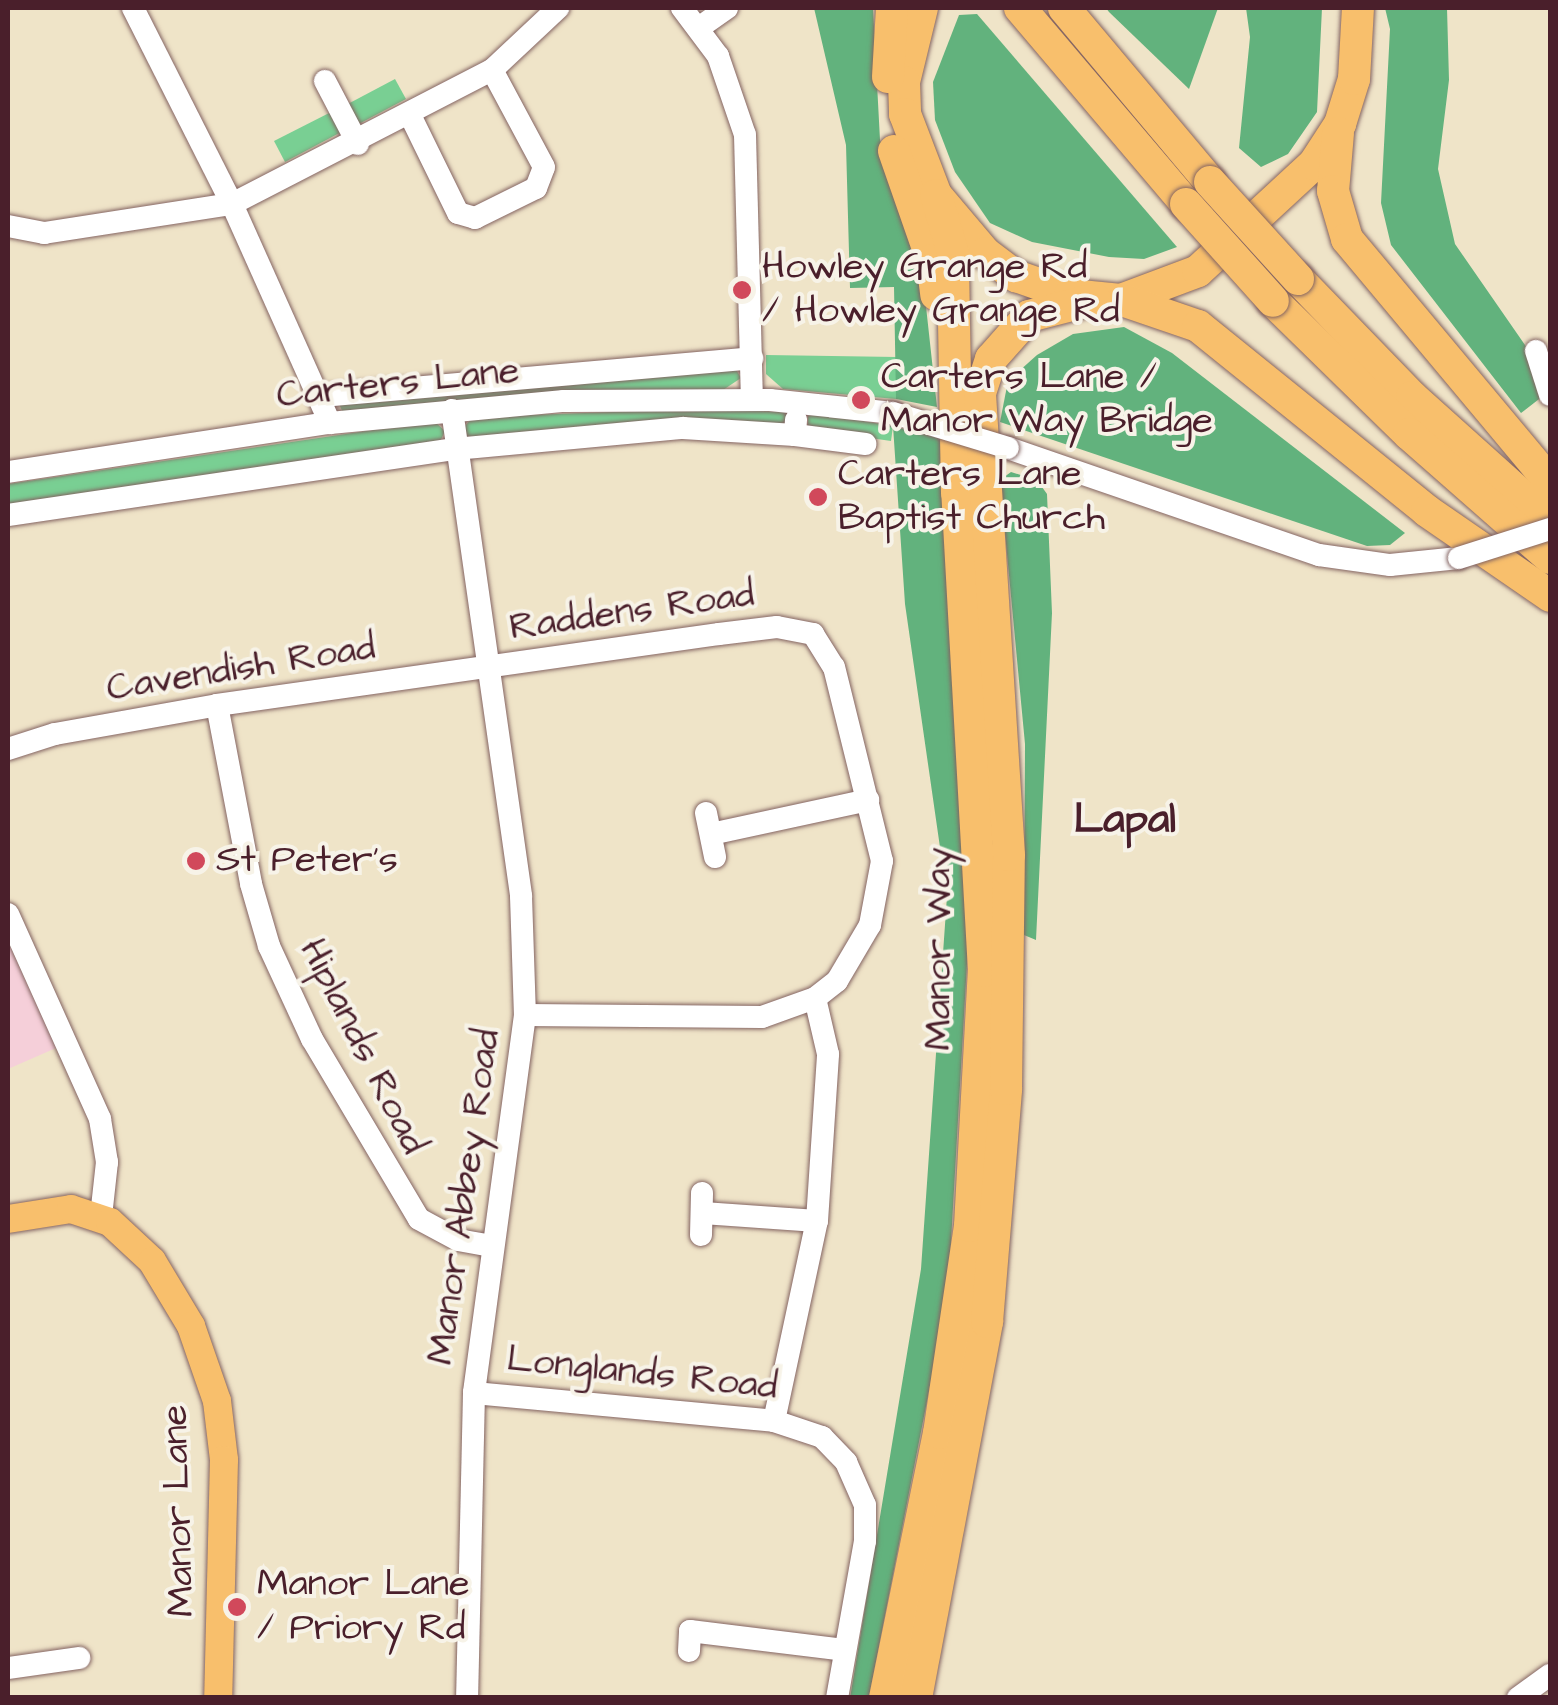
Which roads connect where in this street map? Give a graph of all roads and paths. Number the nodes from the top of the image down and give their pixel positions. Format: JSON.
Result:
{"nodes":[{"id":1,"x":133,"y":8,"type":"edge"},
{"id":2,"x":558,"y":8,"type":"edge"},
{"id":3,"x":682,"y":8,"type":"edge"},
{"id":4,"x":727,"y":8,"type":"edge"},
{"id":5,"x":896,"y":8,"type":"edge"},
{"id":6,"x":922,"y":8,"type":"edge"},
{"id":7,"x":1020,"y":8,"type":"edge"},
{"id":8,"x":1064,"y":8,"type":"edge"},
{"id":9,"x":1358,"y":8,"type":"edge"},
{"id":10,"x":700,"y":28,"type":"junction"},
{"id":11,"x":492,"y":70,"type":"junction"},
{"id":12,"x":326,"y":80,"type":"dead end"},
{"id":13,"x":904,"y":82,"type":"junction"},
{"id":14,"x":410,"y":115,"type":"junction"},
{"id":15,"x":1340,"y":124,"type":"junction"},
{"id":16,"x":358,"y":144,"type":"junction"},
{"id":17,"x":1198,"y":193,"type":"junction"},
{"id":18,"x":936,"y":195,"type":"junction"},
{"id":19,"x":232,"y":204,"type":"junction"},
{"id":20,"x":8,"y":226,"type":"edge"},
{"id":21,"x":1108,"y":299,"type":"junction"},
{"id":22,"x":1536,"y":351,"type":"dead end"},
{"id":23,"x":752,"y":358,"type":"junction"},
{"id":24,"x":1550,"y":395,"type":"edge"},
{"id":25,"x":320,"y":396,"type":"junction"},
{"id":26,"x":752,"y":400,"type":"junction"},
{"id":27,"x":798,"y":401,"type":"junction"},
{"id":28,"x":452,"y":410,"type":"junction"},
{"id":29,"x":330,"y":422,"type":"junction"},
{"id":30,"x":795,"y":435,"type":"junction"},
{"id":31,"x":865,"y":444,"type":"dead end"},
{"id":32,"x":455,"y":450,"type":"junction"},
{"id":33,"x":8,"y":472,"type":"edge"},
{"id":34,"x":1550,"y":482,"type":"edge"},
{"id":35,"x":957,"y":493,"type":"junction"},
{"id":36,"x":8,"y":515,"type":"edge"},
{"id":37,"x":1550,"y":525,"type":"edge"},
{"id":38,"x":1550,"y":558,"type":"edge"},
{"id":39,"x":1550,"y":596,"type":"edge"},
{"id":40,"x":488,"y":667,"type":"junction"},
{"id":41,"x":217,"y":706,"type":"junction"},
{"id":42,"x":8,"y":749,"type":"edge"},
{"id":43,"x":868,"y":800,"type":"junction"},
{"id":44,"x":711,"y":835,"type":"dead end"},
{"id":45,"x":8,"y":914,"type":"edge"},
{"id":46,"x":814,"y":998,"type":"junction"},
{"id":47,"x":525,"y":1015,"type":"junction"},
{"id":48,"x":702,"y":1214,"type":"dead end"},
{"id":49,"x":100,"y":1216,"type":"junction"},
{"id":50,"x":8,"y":1219,"type":"edge"},
{"id":51,"x":817,"y":1221,"type":"junction"},
{"id":52,"x":492,"y":1246,"type":"junction"},
{"id":53,"x":474,"y":1392,"type":"junction"},
{"id":54,"x":774,"y":1420,"type":"junction"},
{"id":55,"x":691,"y":1632,"type":"dead end"},
{"id":56,"x":844,"y":1650,"type":"junction"},
{"id":57,"x":79,"y":1658,"type":"dead end"},
{"id":58,"x":8,"y":1668,"type":"edge"},
{"id":59,"x":1550,"y":1675,"type":"edge"},
{"id":60,"x":218,"y":1698,"type":"edge"},
{"id":61,"x":467,"y":1698,"type":"edge"},
{"id":62,"x":837,"y":1698,"type":"edge"},
{"id":63,"x":885,"y":1698,"type":"edge"},
{"id":64,"x":916,"y":1698,"type":"edge"},
{"id":65,"x":1518,"y":1698,"type":"edge"}],
"edges":[{"from":1,"to":19,"type":"street"},
{"from":2,"to":11,"type":"street"},
{"from":3,"to":10,"type":"street"},
{"from":4,"to":10,"type":"street"},
{"from":5,"to":13,"type":"highway"},
{"from":5,"to":35,"type":"highway"},
{"from":6,"to":13,"type":"highway"},
{"from":7,"to":17,"type":"highway"},
{"from":8,"to":17,"type":"highway"},
{"from":9,"to":15,"type":"highway"},
{"from":10,"to":23,"type":"street"},
{"from":11,"to":14,"type":"street"},
{"from":11,"to":14,"type":"street"},
{"from":12,"to":16,"type":"street"},
{"from":13,"to":18,"type":"highway"},
{"from":14,"to":16,"type":"street"},
{"from":15,"to":21,"type":"highway","name":"Manor Way"},
{"from":15,"to":34,"type":"highway"},
{"from":16,"to":19,"type":"street"},
{"from":17,"to":37,"type":"highway","bridge":true},
{"from":17,"to":38,"type":"highway","bridge":true},
{"from":18,"to":21,"type":"highway"},
{"from":18,"to":35,"type":"highway","name":"Manor Way"},
{"from":19,"to":20,"type":"street"},
{"from":19,"to":25,"type":"street"},
{"from":21,"to":39,"type":"highway"},
{"from":21,"to":64,"type":"highway","name":"Manor Way"},
{"from":22,"to":24,"type":"street"},
{"from":23,"to":25,"type":"street","name":"Carters Lane"},
{"from":23,"to":26,"type":"street"},
{"from":25,"to":29,"type":"street"},
{"from":26,"to":27,"type":"street","name":"Carters Lane"},
{"from":26,"to":28,"type":"street","name":"Carters Lane"},
{"from":27,"to":30,"type":"street"},
{"from":27,"to":37,"type":"street","name":"Carters Lane","bridge":true},
{"from":28,"to":29,"type":"street","name":"Carters Lane"},
{"from":28,"to":32,"type":"street","name":"Manor Abbey Road"},
{"from":29,"to":33,"type":"street","name":"Carters Lane"},
{"from":30,"to":31,"type":"street","name":"Carters Lane"},
{"from":30,"to":32,"type":"street","name":"Carters Lane"},
{"from":32,"to":36,"type":"street","name":"Carters Lane"},
{"from":32,"to":40,"type":"street","name":"Manor Abbey Road"},
{"from":35,"to":63,"type":"highway","name":"Manor Way"},
{"from":40,"to":41,"type":"street","name":"Cavendish Road"},
{"from":40,"to":43,"type":"street","name":"Raddens Road"},
{"from":40,"to":47,"type":"street","name":"Manor Abbey Road"},
{"from":41,"to":42,"type":"street","name":"Cavendish Road"},
{"from":41,"to":52,"type":"street","name":"Hiplands Road"},
{"from":43,"to":44,"type":"street"},
{"from":43,"to":46,"type":"street","name":"Raddens Road"},
{"from":45,"to":49,"type":"street"},
{"from":46,"to":47,"type":"street","name":"Raddens Road"},
{"from":46,"to":51,"type":"street"},
{"from":47,"to":52,"type":"street","name":"Manor Abbey Road"},
{"from":48,"to":51,"type":"street"},
{"from":49,"to":50,"type":"main road"},
{"from":49,"to":60,"type":"main road","name":"Manor Lane"},
{"from":51,"to":54,"type":"street"},
{"from":52,"to":53,"type":"street","name":"Manor Abbey Road"},
{"from":53,"to":54,"type":"street","name":"Longlands Road"},
{"from":53,"to":61,"type":"street","name":"Manor Abbey Road"},
{"from":54,"to":56,"type":"street","name":"Longlands Road"},
{"from":55,"to":56,"type":"street"},
{"from":56,"to":62,"type":"street","name":"Longlands Road"},
{"from":57,"to":58,"type":"street"},
{"from":59,"to":65,"type":"street"}]}
